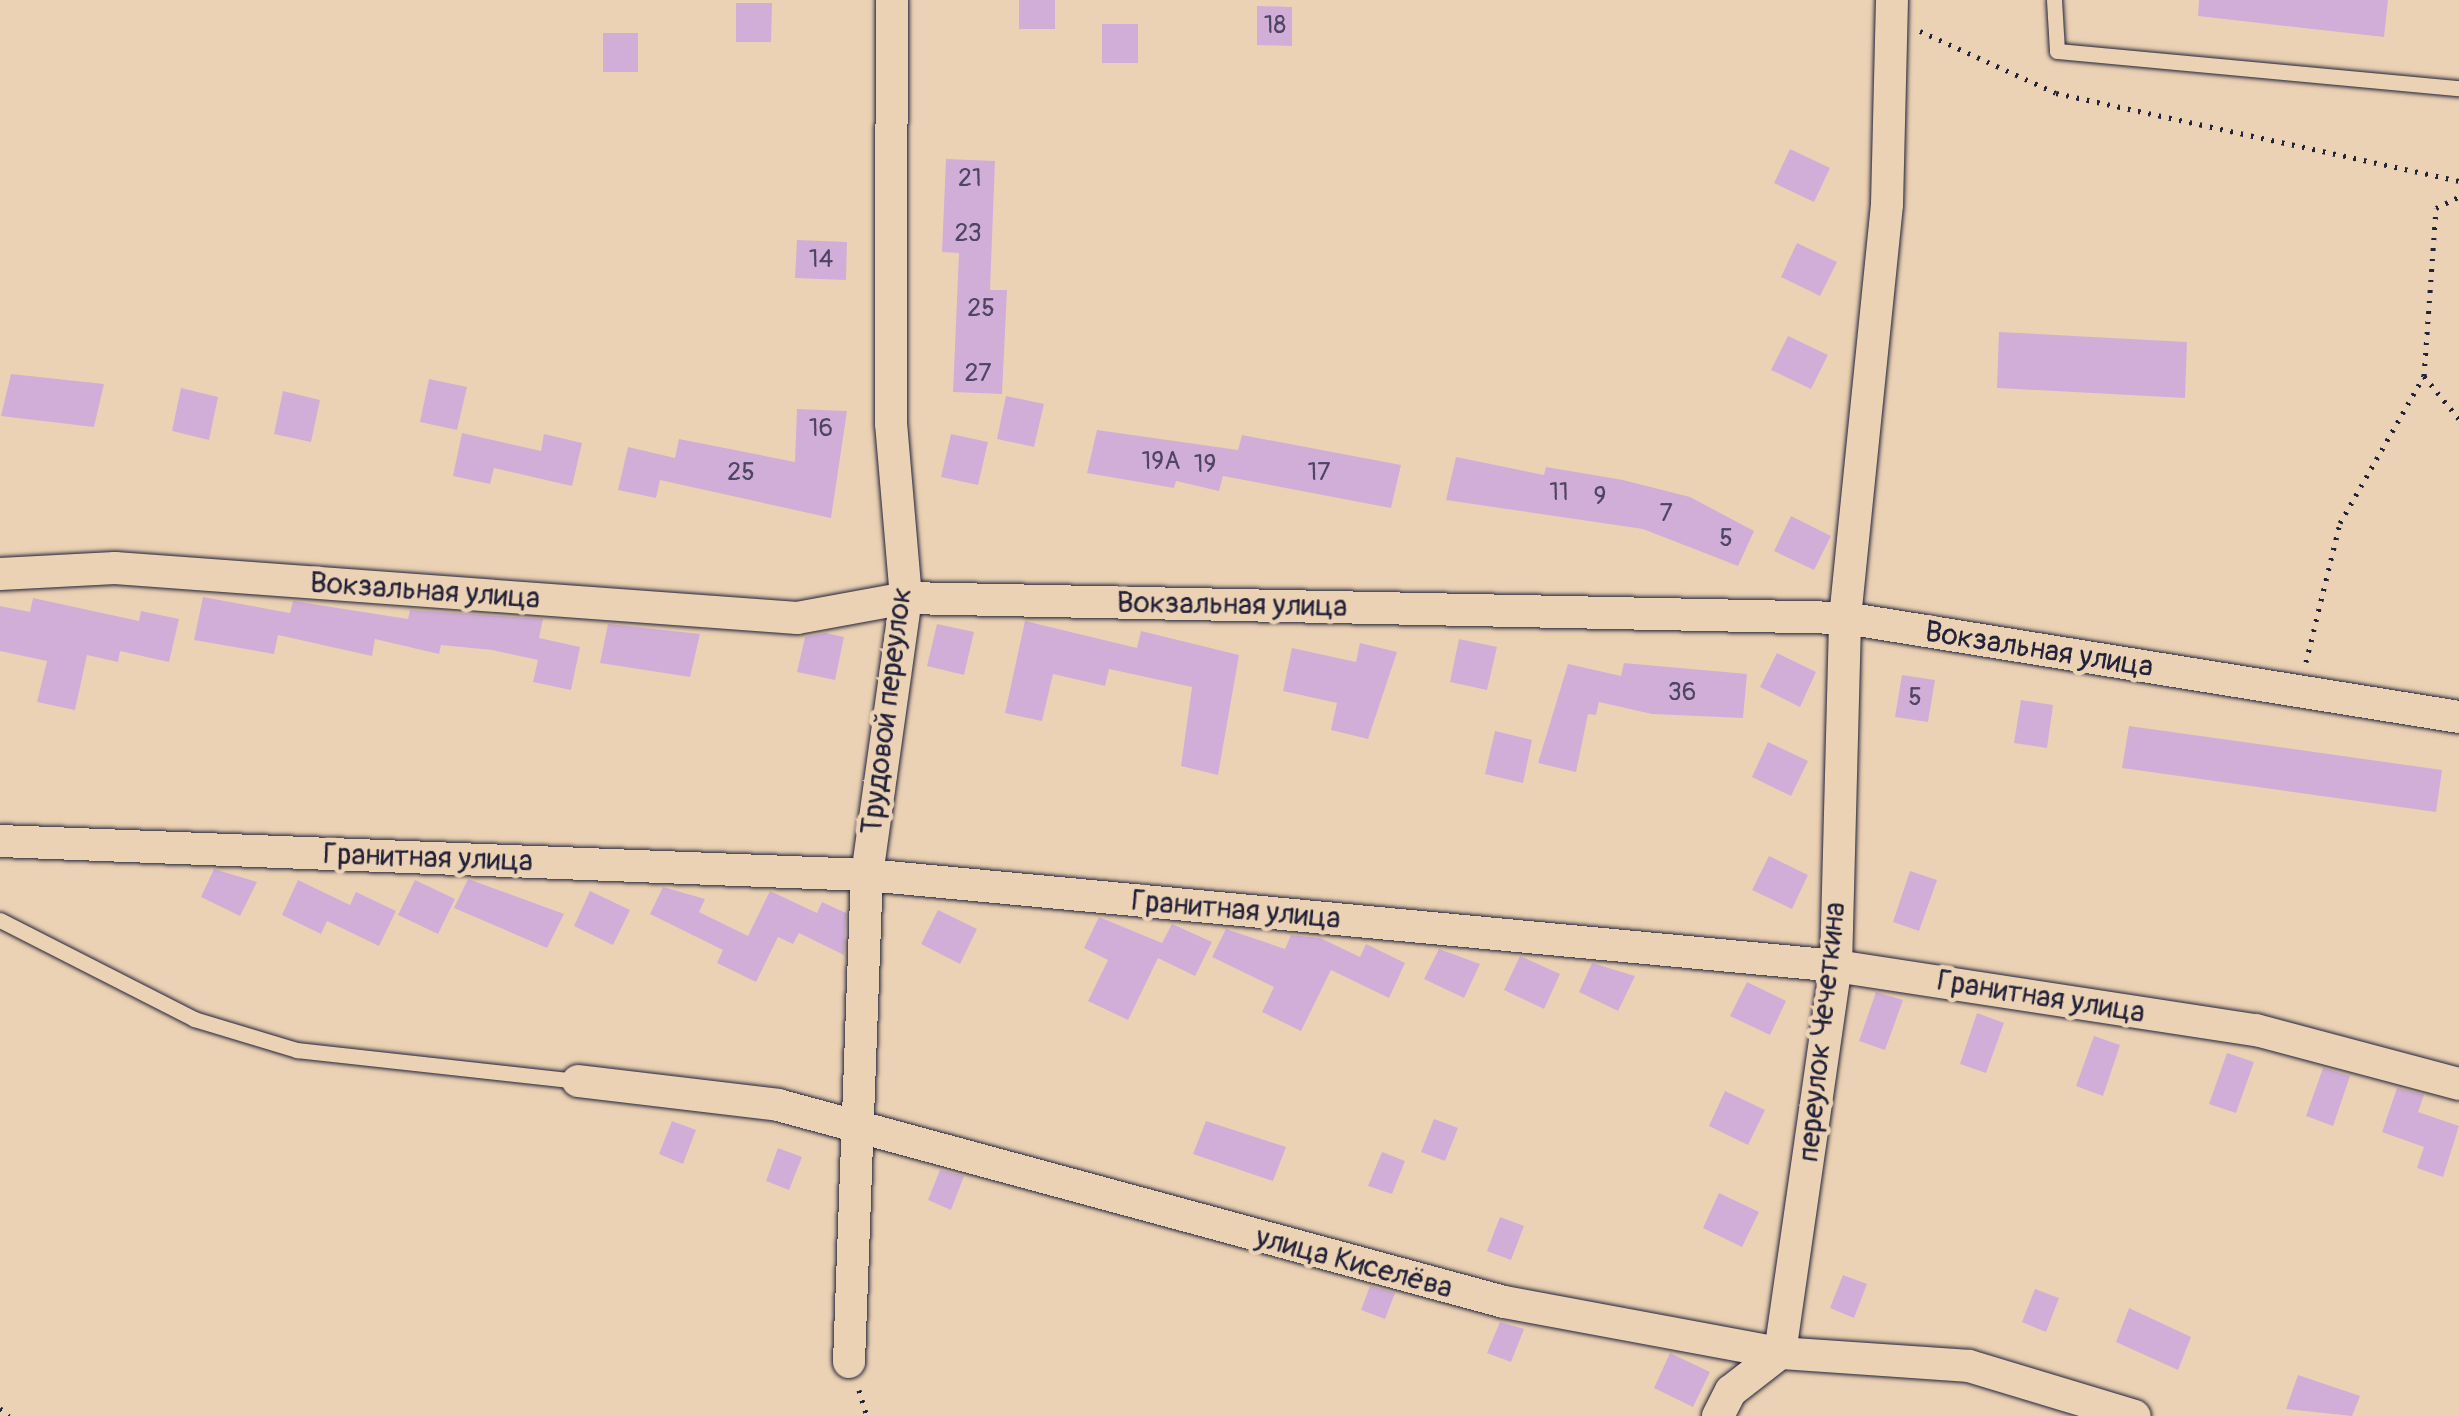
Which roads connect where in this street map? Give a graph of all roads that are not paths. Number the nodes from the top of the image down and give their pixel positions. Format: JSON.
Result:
{"nodes":[{"id":1,"x":892,"y":0,"type":"edge"},
{"id":2,"x":2054,"y":0,"type":"edge"},
{"id":3,"x":1892,"y":9,"type":"edge"},
{"id":4,"x":2459,"y":88,"type":"edge"},
{"id":5,"x":0,"y":574,"type":"edge"},
{"id":6,"x":906,"y":598,"type":"junction"},
{"id":7,"x":1844,"y":618,"type":"junction"},
{"id":8,"x":2459,"y":717,"type":"edge"},
{"id":9,"x":0,"y":840,"type":"edge"},
{"id":10,"x":868,"y":875,"type":"junction"},
{"id":11,"x":0,"y":920,"type":"edge"},
{"id":12,"x":1836,"y":966,"type":"junction"},
{"id":13,"x":578,"y":1081,"type":"joint"},
{"id":14,"x":2459,"y":1084,"type":"edge"},
{"id":15,"x":862,"y":1134,"type":"junction"},
{"id":16,"x":1780,"y":1353,"type":"junction"},
{"id":17,"x":849,"y":1362,"type":"dead end"},
{"id":18,"x":1718,"y":1416,"type":"edge"},
{"id":19,"x":2135,"y":1416,"type":"edge"}],
"edges":[{"from":1,"to":6,"type":"street","name":"Трудовой переулок"},
{"from":2,"to":4,"type":"lane"},
{"from":3,"to":7,"type":"street","name":"переулок Чечеткина"},
{"from":5,"to":6,"type":"street","name":"Вокзальная улица"},
{"from":6,"to":7,"type":"street","name":"Вокзальная улица"},
{"from":6,"to":10,"type":"street","name":"Трудовой переулок"},
{"from":7,"to":8,"type":"street","name":"Вокзальная улица"},
{"from":7,"to":12,"type":"street","name":"переулок Чечеткина"},
{"from":9,"to":10,"type":"street","name":"Гранитная улица"},
{"from":10,"to":12,"type":"street","name":"Гранитная улица"},
{"from":10,"to":15,"type":"street","name":"Трудовой переулок"},
{"from":11,"to":13,"type":"lane"},
{"from":12,"to":14,"type":"street","name":"Гранитная улица"},
{"from":12,"to":16,"type":"street","name":"переулок Чечеткина"},
{"from":13,"to":15,"type":"street","name":"улица Киселёва"},
{"from":15,"to":16,"type":"street","name":"улица Киселёва"},
{"from":15,"to":17,"type":"street","name":"Трудовой переулок"},
{"from":16,"to":18,"type":"street"},
{"from":16,"to":19,"type":"street","name":"улица Киселёва"}]}
